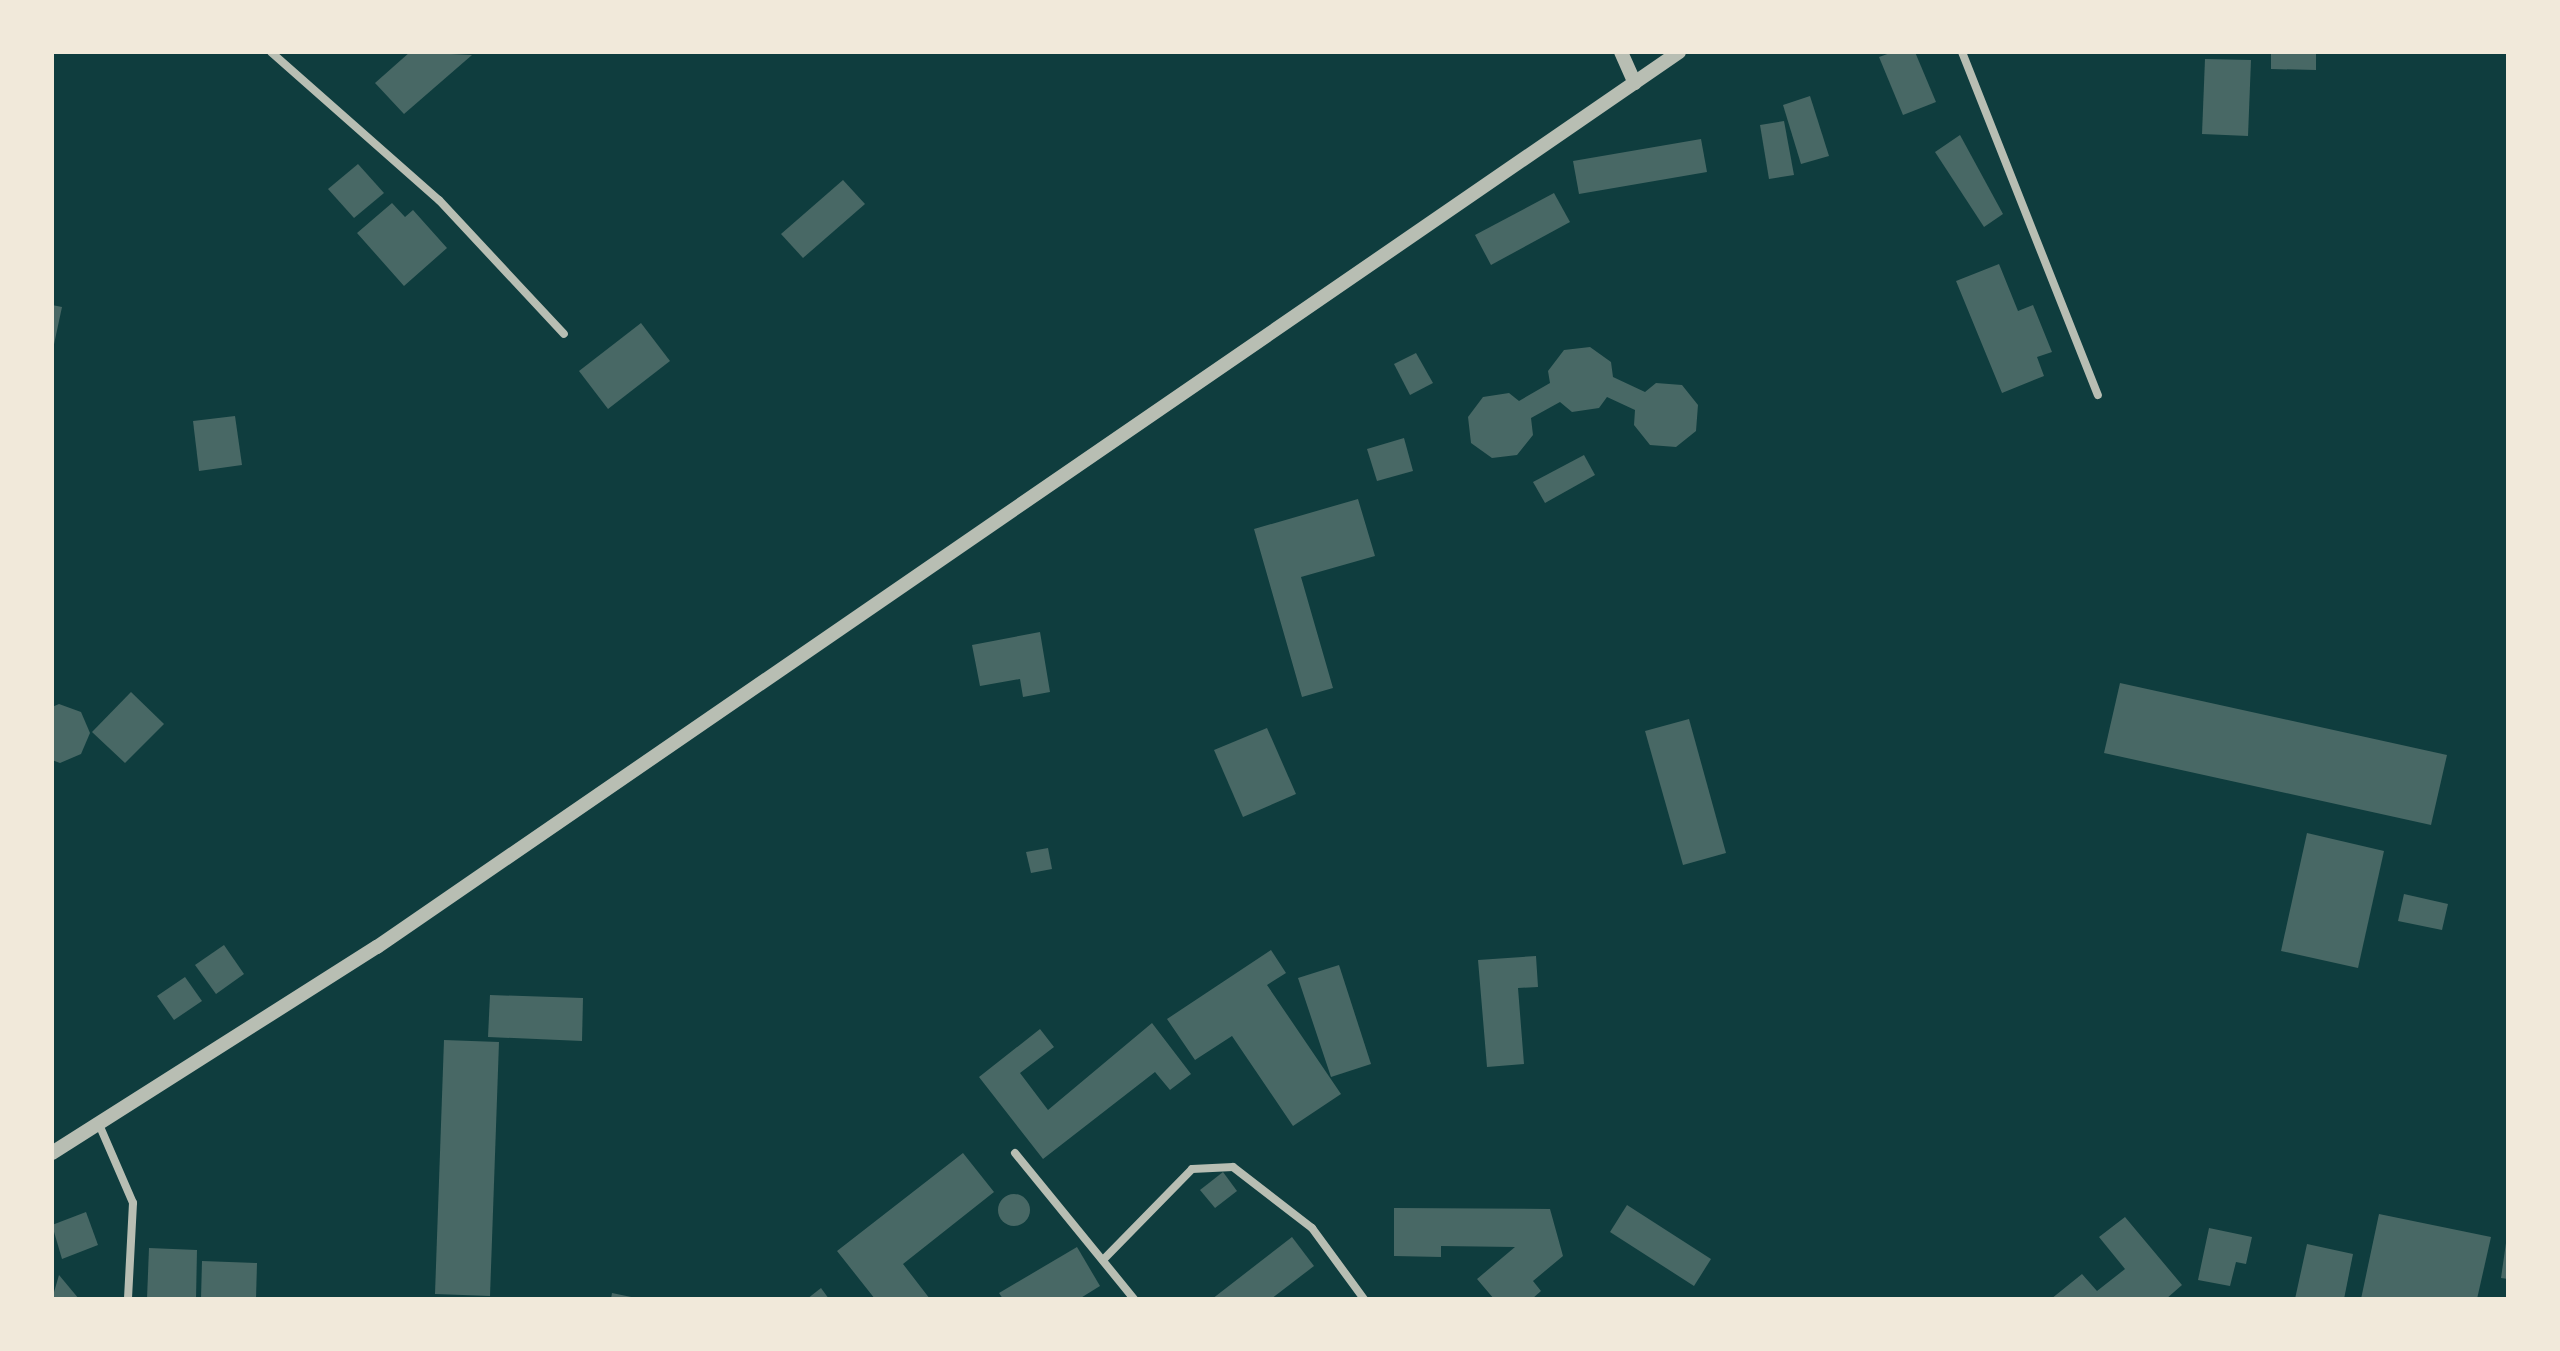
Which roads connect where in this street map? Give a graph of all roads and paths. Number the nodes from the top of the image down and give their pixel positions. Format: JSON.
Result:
{"nodes":[{"id":1,"x":271,"y":52,"type":"edge"},
{"id":2,"x":1621,"y":52,"type":"edge"},
{"id":3,"x":1679,"y":52,"type":"edge"},
{"id":4,"x":1962,"y":52,"type":"edge"},
{"id":5,"x":1635,"y":83,"type":"junction"},
{"id":6,"x":564,"y":334,"type":"dead end"},
{"id":7,"x":2098,"y":395,"type":"dead end"},
{"id":8,"x":98,"y":1122,"type":"junction"},
{"id":9,"x":52,"y":1153,"type":"edge"},
{"id":10,"x":1015,"y":1153,"type":"dead end"},
{"id":11,"x":1103,"y":1260,"type":"junction"},
{"id":12,"x":128,"y":1299,"type":"edge"},
{"id":13,"x":1134,"y":1299,"type":"edge"},
{"id":14,"x":1364,"y":1299,"type":"edge"}],
"edges":[{"from":1,"to":6,"type":"street"},
{"from":2,"to":5,"type":"street"},
{"from":3,"to":5,"type":"street"},
{"from":4,"to":7,"type":"street"},
{"from":5,"to":8,"type":"street"},
{"from":8,"to":9,"type":"street"},
{"from":8,"to":12,"type":"street"},
{"from":10,"to":11,"type":"street"},
{"from":11,"to":13,"type":"street"},
{"from":11,"to":14,"type":"street"}]}
